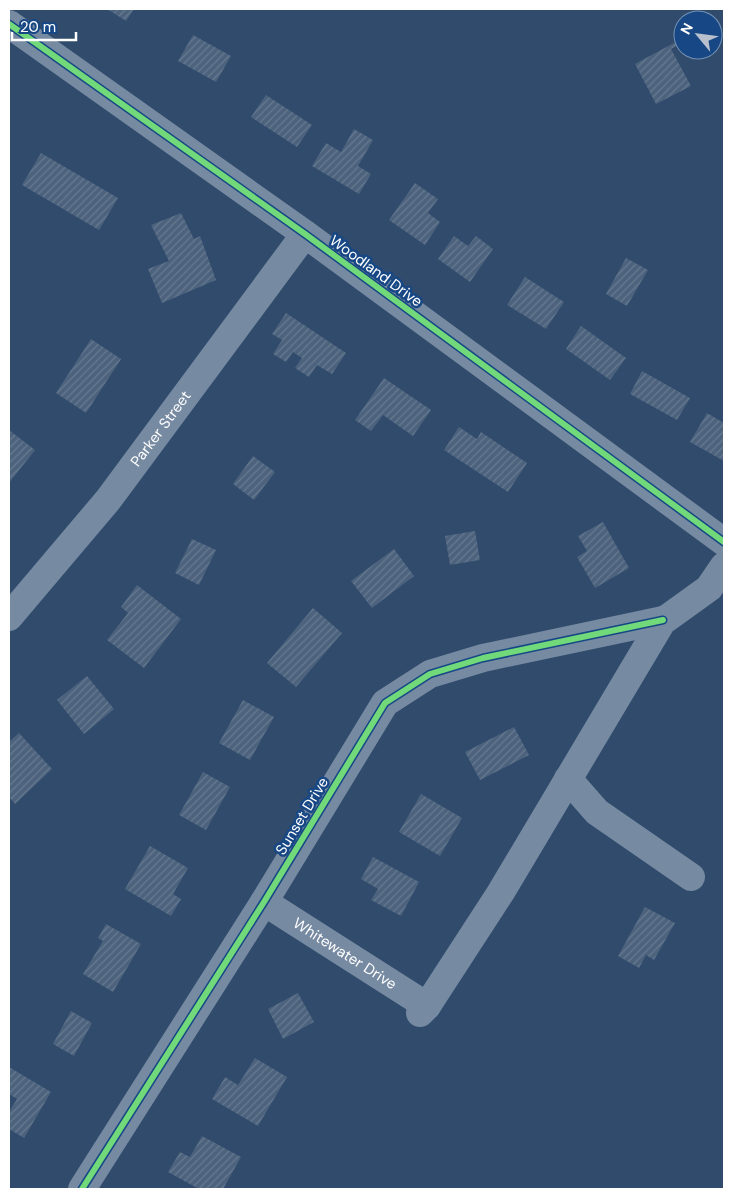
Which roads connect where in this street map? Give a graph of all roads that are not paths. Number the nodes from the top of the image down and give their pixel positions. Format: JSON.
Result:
{"nodes":[{"id":1,"x":9,"y":24,"type":"edge"},
{"id":2,"x":305,"y":234,"type":"junction"},
{"id":3,"x":724,"y":542,"type":"edge"},
{"id":4,"x":724,"y":566,"type":"edge"},
{"id":5,"x":9,"y":617,"type":"edge"},
{"id":6,"x":663,"y":620,"type":"junction"},
{"id":7,"x":568,"y":779,"type":"junction"},
{"id":8,"x":691,"y":877,"type":"dead end"},
{"id":9,"x":264,"y":902,"type":"junction"},
{"id":10,"x":423,"y":1009,"type":"joint"},
{"id":11,"x":82,"y":1189,"type":"edge"}],
"edges":[{"from":1,"to":2,"type":"street","name":"Woodland Drive"},
{"from":2,"to":3,"type":"street","name":"Woodland Drive"},
{"from":2,"to":5,"type":"street","name":"Parker Street"},
{"from":4,"to":6,"type":"street","name":"Sunset Drive"},
{"from":6,"to":7,"type":"street","name":"Sunset Drive"},
{"from":6,"to":9,"type":"street","name":"Sunset Drive"},
{"from":7,"to":8,"type":"street"},
{"from":7,"to":10,"type":"street","name":"Sunset Drive"},
{"from":9,"to":10,"type":"street","name":"Whitewater Drive"},
{"from":9,"to":11,"type":"street","name":"Sunset Drive"}]}
